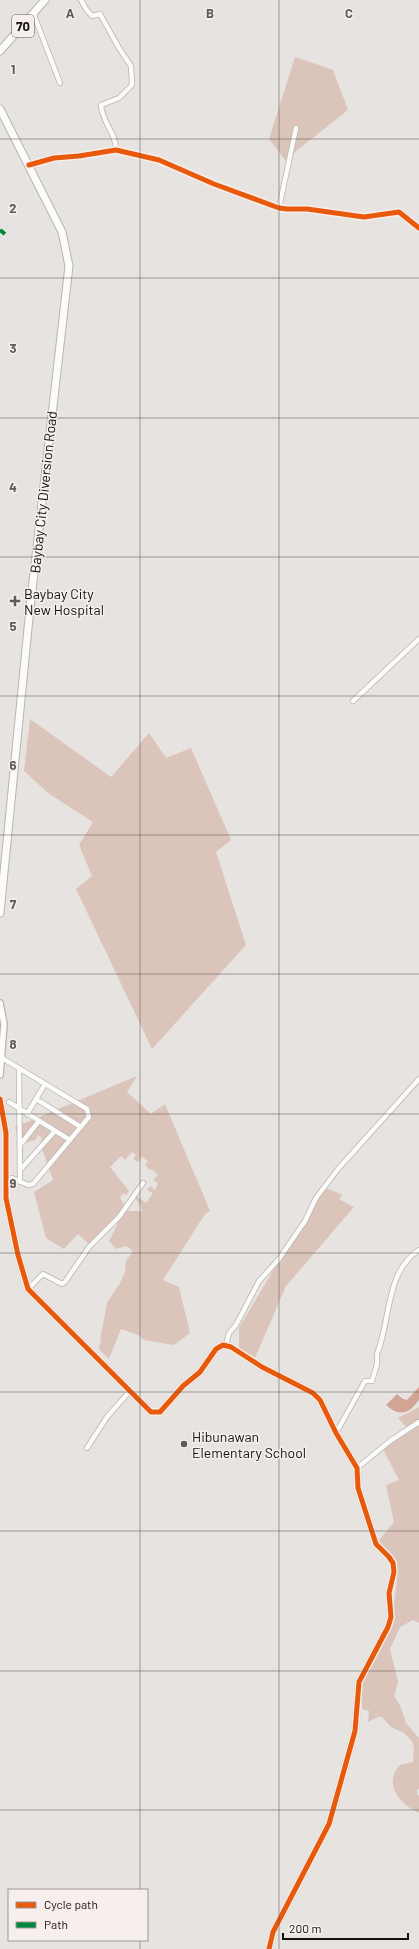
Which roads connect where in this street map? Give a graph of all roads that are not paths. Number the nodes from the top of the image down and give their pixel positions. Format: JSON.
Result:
{"nodes":[{"id":1,"x":45,"y":0,"type":"edge"},
{"id":2,"x":81,"y":0,"type":"edge"},
{"id":3,"x":34,"y":15,"type":"junction"},
{"id":4,"x":0,"y":51,"type":"edge"},
{"id":5,"x":60,"y":83,"type":"dead end"},
{"id":6,"x":0,"y":108,"type":"edge"},
{"id":7,"x":296,"y":128,"type":"dead end"},
{"id":8,"x":116,"y":150,"type":"junction"},
{"id":9,"x":29,"y":165,"type":"junction"},
{"id":10,"x":279,"y":208,"type":"junction"},
{"id":11,"x":419,"y":228,"type":"edge"},
{"id":12,"x":419,"y":639,"type":"edge"},
{"id":13,"x":353,"y":701,"type":"dead end"},
{"id":14,"x":0,"y":914,"type":"edge"},
{"id":15,"x":0,"y":1003,"type":"edge"},
{"id":16,"x":2,"y":1058,"type":"junction"},
{"id":17,"x":18,"y":1068,"type":"junction"},
{"id":18,"x":0,"y":1075,"type":"edge"},
{"id":19,"x":419,"y":1079,"type":"edge"},
{"id":20,"x":45,"y":1084,"type":"junction"},
{"id":21,"x":0,"y":1099,"type":"edge"},
{"id":22,"x":36,"y":1099,"type":"junction"},
{"id":23,"x":9,"y":1102,"type":"dead end"},
{"id":24,"x":19,"y":1108,"type":"junction"},
{"id":25,"x":27,"y":1114,"type":"junction"},
{"id":26,"x":39,"y":1121,"type":"junction"},
{"id":27,"x":81,"y":1127,"type":"junction"},
{"id":28,"x":54,"y":1131,"type":"junction"},
{"id":29,"x":70,"y":1140,"type":"junction"},
{"id":30,"x":20,"y":1145,"type":"junction"},
{"id":31,"x":20,"y":1171,"type":"junction"},
{"id":32,"x":12,"y":1178,"type":"dead end"},
{"id":33,"x":20,"y":1182,"type":"junction"},
{"id":34,"x":143,"y":1183,"type":"dead end"},
{"id":35,"x":419,"y":1250,"type":"edge"},
{"id":36,"x":28,"y":1289,"type":"junction"},
{"id":37,"x":226,"y":1345,"type":"junction"},
{"id":38,"x":129,"y":1392,"type":"junction"},
{"id":39,"x":419,"y":1422,"type":"edge"},
{"id":40,"x":336,"y":1432,"type":"junction"},
{"id":41,"x":87,"y":1448,"type":"dead end"},
{"id":42,"x":357,"y":1468,"type":"junction"},
{"id":43,"x":268,"y":1949,"type":"edge"}],
"edges":[{"from":1,"to":3,"type":"highway","number":"70"},
{"from":2,"to":8,"type":"street"},
{"from":3,"to":4,"type":"highway","number":"70"},
{"from":3,"to":5,"type":"street"},
{"from":6,"to":9,"type":"highway","name":"Baybay City Diversion Road"},
{"from":7,"to":10,"type":"street"},
{"from":8,"to":9,"type":"street"},
{"from":8,"to":10,"type":"street"},
{"from":9,"to":14,"type":"highway","name":"Baybay City Diversion Road"},
{"from":10,"to":11,"type":"street"},
{"from":12,"to":13,"type":"street"},
{"from":15,"to":16,"type":"street"},
{"from":16,"to":17,"type":"street"},
{"from":16,"to":18,"type":"street"},
{"from":17,"to":20,"type":"street"},
{"from":17,"to":24,"type":"street"},
{"from":19,"to":37,"type":"street"},
{"from":20,"to":22,"type":"street"},
{"from":20,"to":27,"type":"street"},
{"from":21,"to":36,"type":"street"},
{"from":22,"to":25,"type":"street"},
{"from":22,"to":27,"type":"street"},
{"from":23,"to":24,"type":"street"},
{"from":24,"to":25,"type":"street"},
{"from":24,"to":30,"type":"street"},
{"from":25,"to":26,"type":"street"},
{"from":26,"to":28,"type":"street"},
{"from":26,"to":30,"type":"street"},
{"from":27,"to":29,"type":"street"},
{"from":28,"to":29,"type":"street"},
{"from":28,"to":31,"type":"street"},
{"from":29,"to":33,"type":"street"},
{"from":30,"to":31,"type":"street"},
{"from":31,"to":33,"type":"street"},
{"from":32,"to":33,"type":"street"},
{"from":34,"to":36,"type":"street"},
{"from":35,"to":40,"type":"street"},
{"from":36,"to":38,"type":"street"},
{"from":37,"to":38,"type":"street"},
{"from":37,"to":40,"type":"street"},
{"from":38,"to":41,"type":"street"},
{"from":39,"to":42,"type":"street"},
{"from":40,"to":42,"type":"street"},
{"from":42,"to":43,"type":"street"}]}
